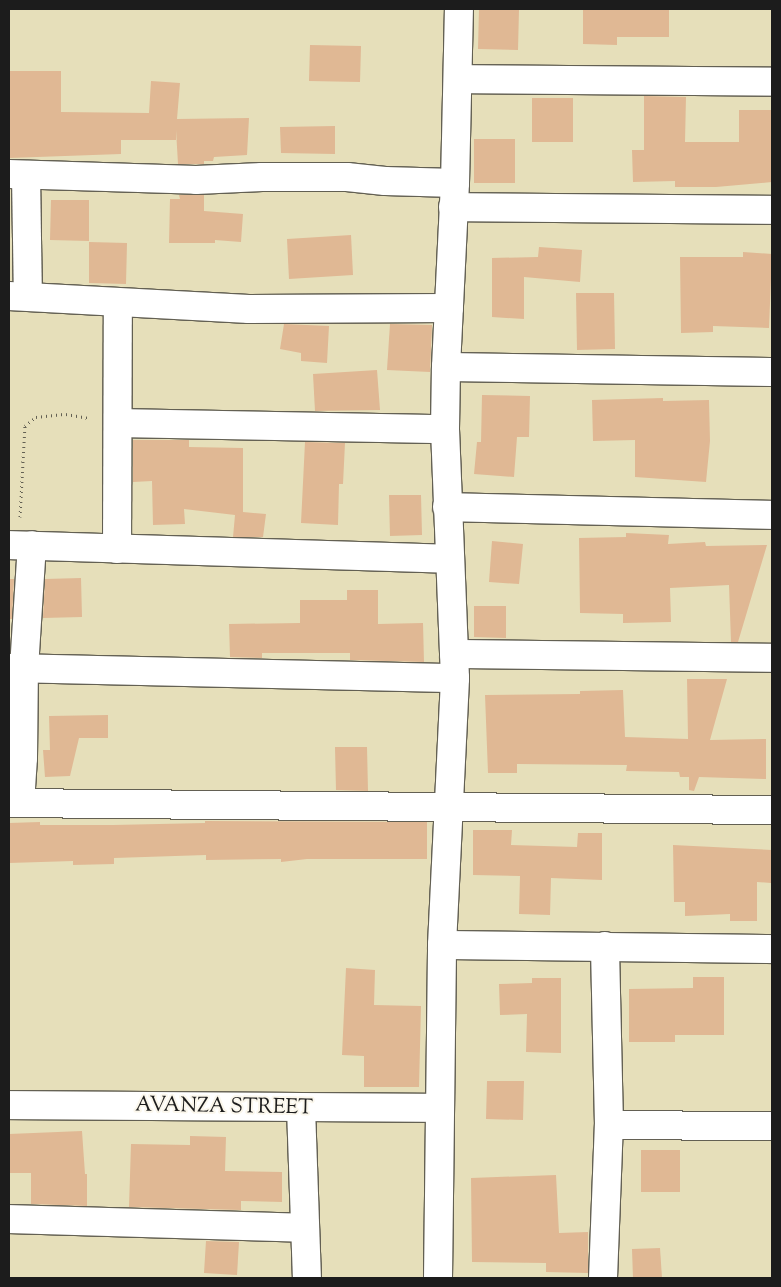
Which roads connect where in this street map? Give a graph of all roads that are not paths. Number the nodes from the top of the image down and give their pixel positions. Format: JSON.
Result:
{"nodes":[{"id":1,"x":459,"y":9,"type":"edge"},
{"id":2,"x":458,"y":79,"type":"junction"},
{"id":3,"x":772,"y":82,"type":"edge"},
{"id":4,"x":17,"y":174,"type":"edge"},
{"id":5,"x":454,"y":195,"type":"junction"},
{"id":6,"x":772,"y":210,"type":"edge"},
{"id":7,"x":18,"y":296,"type":"edge"},
{"id":8,"x":118,"y":303,"type":"junction"},
{"id":9,"x":449,"y":308,"type":"junction"},
{"id":10,"x":446,"y":367,"type":"junction"},
{"id":11,"x":772,"y":372,"type":"edge"},
{"id":12,"x":118,"y":423,"type":"junction"},
{"id":13,"x":445,"y":429,"type":"junction"},
{"id":14,"x":447,"y":507,"type":"junction"},
{"id":15,"x":772,"y":514,"type":"edge"},
{"id":16,"x":20,"y":545,"type":"edge"},
{"id":17,"x":117,"y":549,"type":"junction"},
{"id":18,"x":449,"y":559,"type":"junction"},
{"id":19,"x":772,"y":658,"type":"edge"},
{"id":20,"x":454,"y":666,"type":"junction"},
{"id":21,"x":16,"y":668,"type":"edge"},
{"id":22,"x":14,"y":803,"type":"edge"},
{"id":23,"x":450,"y":807,"type":"junction"},
{"id":24,"x":772,"y":810,"type":"edge"},
{"id":25,"x":442,"y":945,"type":"junction"},
{"id":26,"x":605,"y":946,"type":"junction"},
{"id":27,"x":772,"y":949,"type":"edge"},
{"id":28,"x":9,"y":1105,"type":"edge"},
{"id":29,"x":301,"y":1108,"type":"junction"},
{"id":30,"x":440,"y":1108,"type":"junction"},
{"id":31,"x":609,"y":1125,"type":"junction"},
{"id":32,"x":772,"y":1126,"type":"edge"},
{"id":33,"x":9,"y":1219,"type":"edge"},
{"id":34,"x":304,"y":1228,"type":"junction"},
{"id":35,"x":307,"y":1278,"type":"edge"},
{"id":36,"x":438,"y":1278,"type":"edge"},
{"id":37,"x":603,"y":1278,"type":"edge"}],
"edges":[{"from":1,"to":2,"type":"street"},
{"from":2,"to":3,"type":"street"},
{"from":2,"to":5,"type":"street"},
{"from":4,"to":5,"type":"street"},
{"from":4,"to":7,"type":"street"},
{"from":5,"to":6,"type":"street"},
{"from":5,"to":9,"type":"street"},
{"from":7,"to":8,"type":"street"},
{"from":8,"to":9,"type":"street"},
{"from":8,"to":12,"type":"street"},
{"from":9,"to":10,"type":"street"},
{"from":10,"to":11,"type":"street"},
{"from":10,"to":13,"type":"street"},
{"from":12,"to":13,"type":"street"},
{"from":12,"to":17,"type":"street"},
{"from":13,"to":14,"type":"street"},
{"from":14,"to":15,"type":"street"},
{"from":14,"to":18,"type":"street"},
{"from":16,"to":17,"type":"street"},
{"from":16,"to":21,"type":"street"},
{"from":17,"to":18,"type":"street"},
{"from":18,"to":20,"type":"street"},
{"from":19,"to":20,"type":"street"},
{"from":20,"to":21,"type":"street"},
{"from":20,"to":23,"type":"street"},
{"from":21,"to":22,"type":"street"},
{"from":22,"to":23,"type":"street"},
{"from":23,"to":24,"type":"street"},
{"from":23,"to":25,"type":"street"},
{"from":25,"to":26,"type":"street"},
{"from":25,"to":30,"type":"street"},
{"from":26,"to":27,"type":"street"},
{"from":26,"to":31,"type":"street"},
{"from":28,"to":29,"type":"street","name":"AVANZA STREET"},
{"from":29,"to":30,"type":"street","name":"AVANZA STREET"},
{"from":29,"to":34,"type":"street"},
{"from":30,"to":36,"type":"street"},
{"from":31,"to":32,"type":"street"},
{"from":31,"to":37,"type":"street"},
{"from":33,"to":34,"type":"street"},
{"from":34,"to":35,"type":"street"}]}
